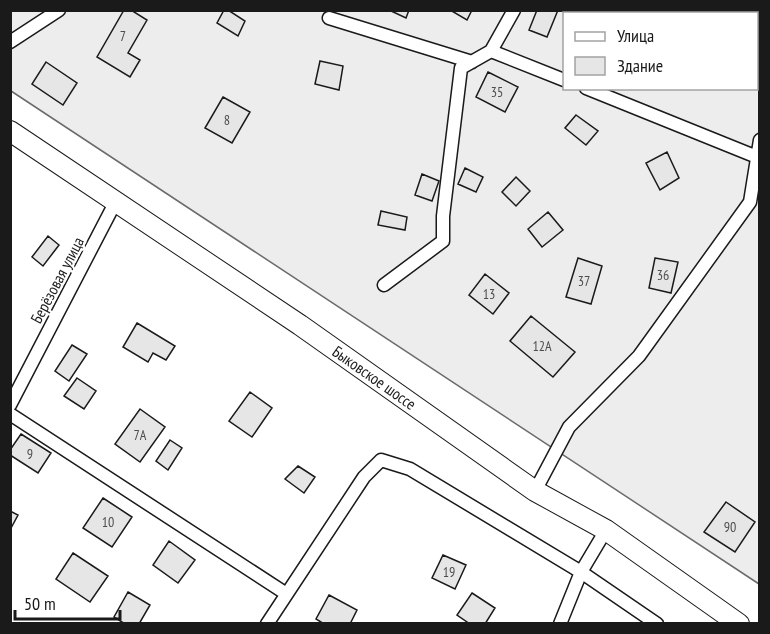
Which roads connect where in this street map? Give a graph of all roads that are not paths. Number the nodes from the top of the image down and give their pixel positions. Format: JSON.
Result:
{"nodes":[{"id":1,"x":59,"y":10,"type":"edge"},
{"id":2,"x":514,"y":10,"type":"edge"},
{"id":3,"x":328,"y":18,"type":"dead end"},
{"id":4,"x":10,"y":42,"type":"edge"},
{"id":5,"x":491,"y":51,"type":"junction"},
{"id":6,"x":472,"y":62,"type":"junction"},
{"id":7,"x":563,"y":80,"type":"edge"},
{"id":8,"x":591,"y":90,"type":"edge"},
{"id":9,"x":10,"y":130,"type":"edge"},
{"id":10,"x":759,"y":140,"type":"edge"},
{"id":11,"x":757,"y":157,"type":"junction"},
{"id":12,"x":116,"y":201,"type":"junction"},
{"id":13,"x":384,"y":285,"type":"dead end"},
{"id":14,"x":10,"y":405,"type":"edge"},
{"id":15,"x":10,"y":414,"type":"edge"},
{"id":16,"x":535,"y":490,"type":"junction"},
{"id":17,"x":606,"y":530,"type":"junction"},
{"id":18,"x":581,"y":572,"type":"junction"},
{"id":19,"x":285,"y":593,"type":"junction"},
{"id":20,"x":267,"y":624,"type":"edge"},
{"id":21,"x":560,"y":624,"type":"edge"},
{"id":22,"x":657,"y":624,"type":"edge"},
{"id":23,"x":739,"y":624,"type":"edge"}],
"edges":[{"from":1,"to":4,"type":"street"},
{"from":2,"to":5,"type":"street"},
{"from":3,"to":6,"type":"street"},
{"from":5,"to":6,"type":"street"},
{"from":5,"to":7,"type":"street"},
{"from":6,"to":13,"type":"street"},
{"from":8,"to":11,"type":"street"},
{"from":9,"to":12,"type":"main road","name":"Быковское шоссе"},
{"from":10,"to":11,"type":"street"},
{"from":11,"to":16,"type":"street"},
{"from":12,"to":14,"type":"street","name":"Берёзовая улица"},
{"from":12,"to":16,"type":"main road","name":"Быковское шоссе"},
{"from":15,"to":19,"type":"street"},
{"from":16,"to":17,"type":"main road","name":"Быковское шоссе"},
{"from":17,"to":18,"type":"street"},
{"from":17,"to":23,"type":"main road","name":"Быковское шоссе"},
{"from":18,"to":19,"type":"street"},
{"from":18,"to":21,"type":"street"},
{"from":18,"to":22,"type":"street"},
{"from":19,"to":20,"type":"street"}]}
